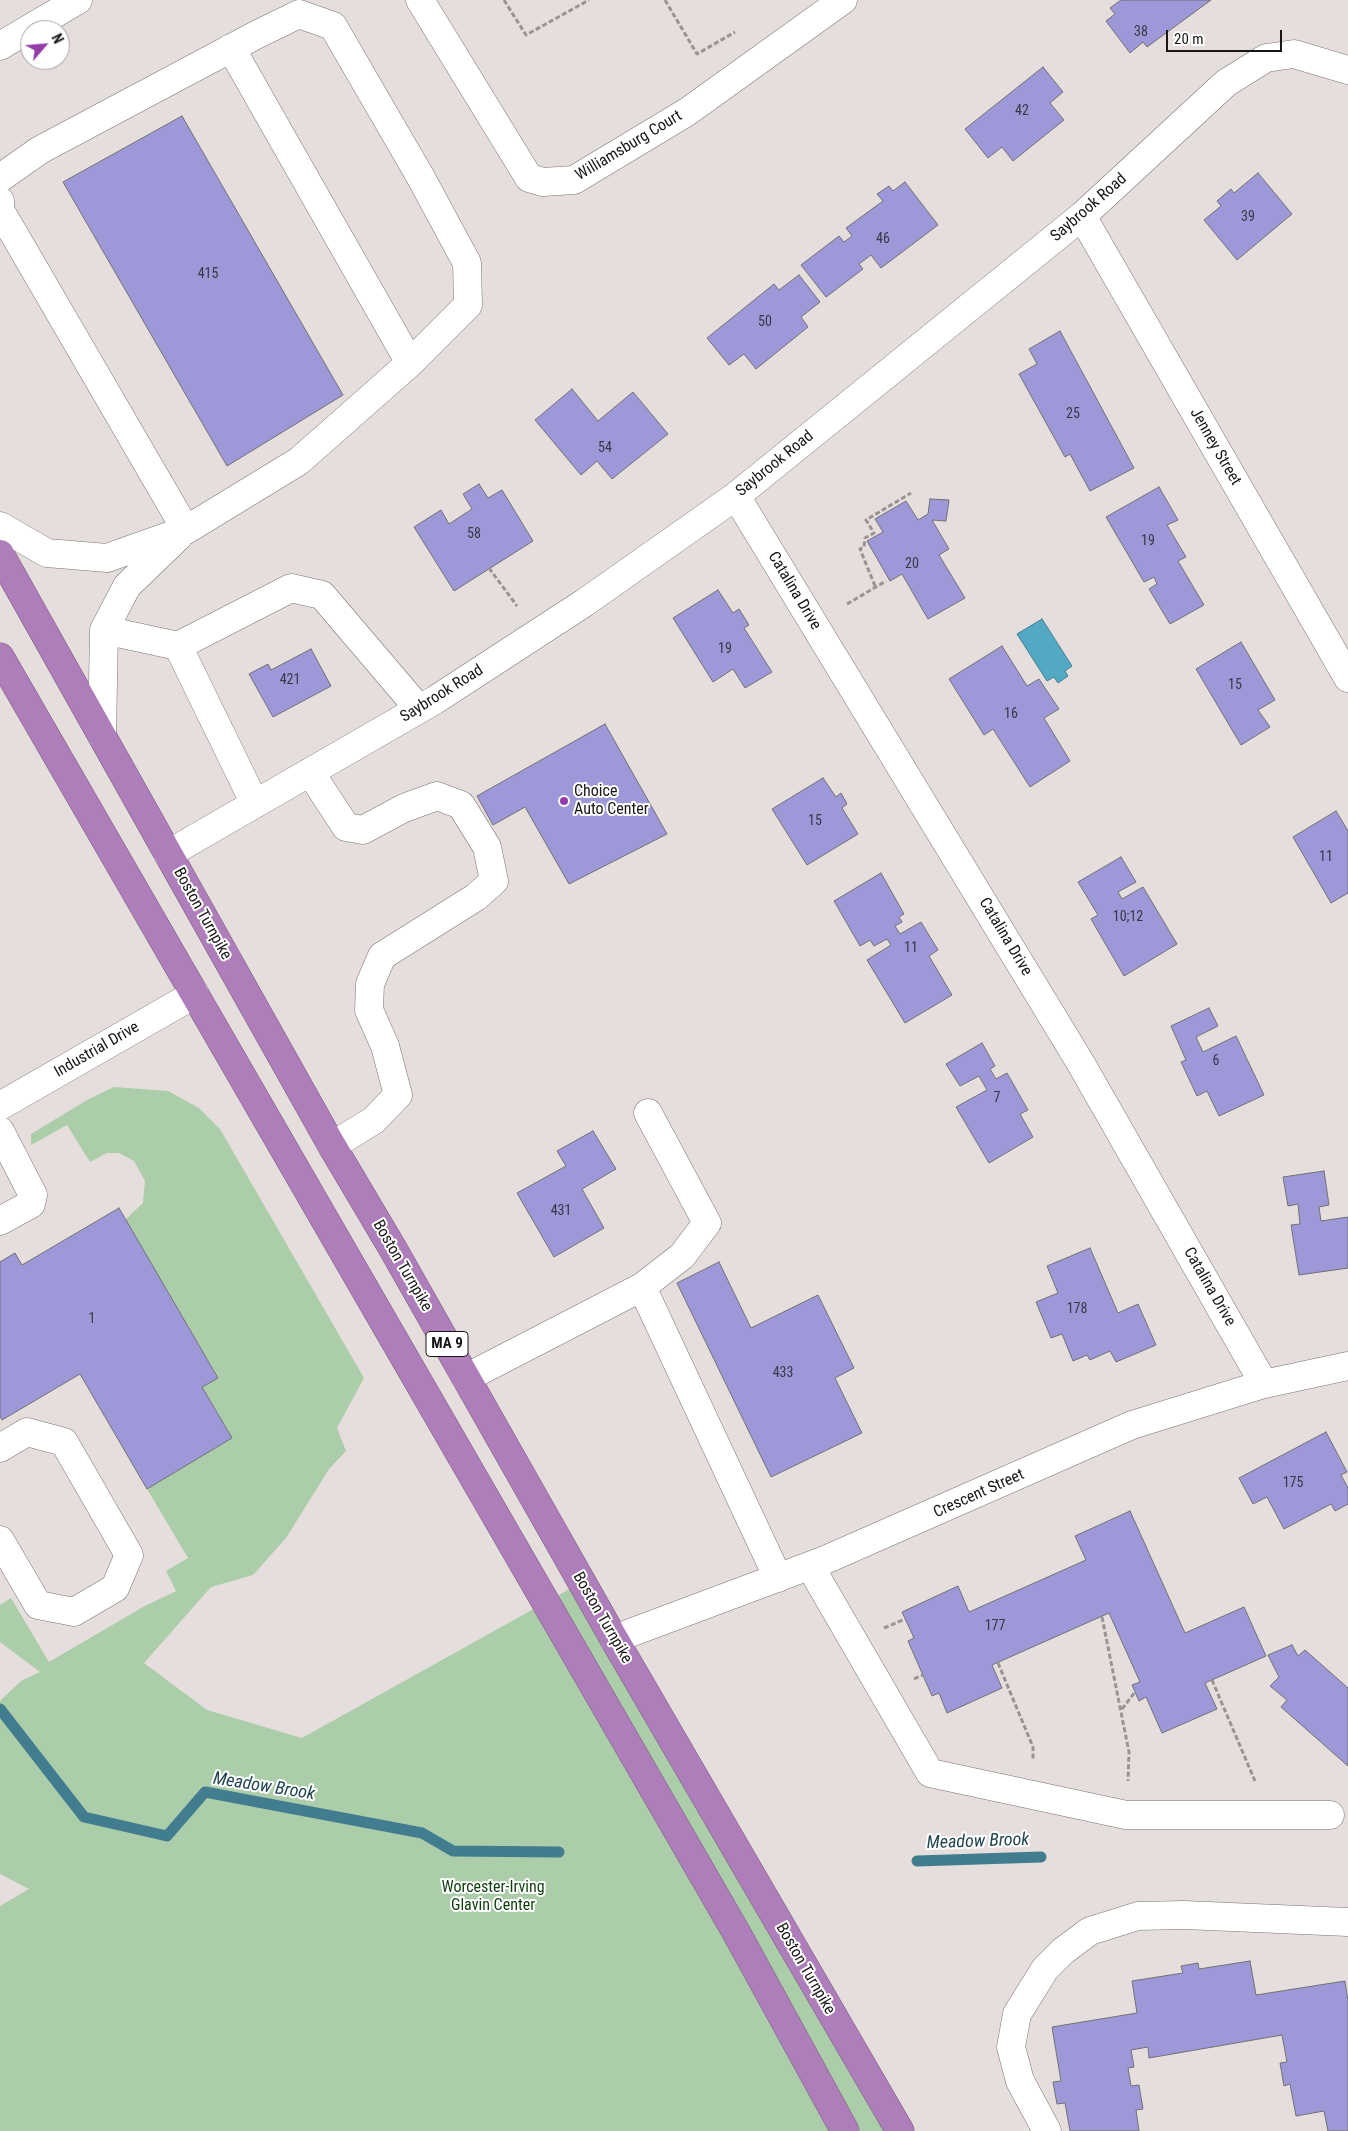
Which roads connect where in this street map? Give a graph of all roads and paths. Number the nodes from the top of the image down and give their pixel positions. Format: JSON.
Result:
{"nodes":[{"id":1,"x":78,"y":0,"type":"edge"},
{"id":2,"x":420,"y":0,"type":"edge"},
{"id":3,"x":504,"y":0,"type":"edge"},
{"id":4,"x":589,"y":0,"type":"edge"},
{"id":5,"x":665,"y":0,"type":"edge"},
{"id":6,"x":843,"y":0,"type":"edge"},
{"id":7,"x":737,"y":31,"type":"dead end"},
{"id":8,"x":0,"y":46,"type":"edge"},
{"id":9,"x":231,"y":48,"type":"junction"},
{"id":10,"x":1348,"y":70,"type":"edge"},
{"id":11,"x":0,"y":178,"type":"edge"},
{"id":12,"x":0,"y":201,"type":"edge"},
{"id":13,"x":1082,"y":216,"type":"junction"},
{"id":14,"x":410,"y":363,"type":"junction"},
{"id":15,"x":911,"y":493,"type":"dead end"},
{"id":16,"x":736,"y":496,"type":"junction"},
{"id":17,"x":0,"y":526,"type":"edge"},
{"id":18,"x":186,"y":530,"type":"junction"},
{"id":19,"x":0,"y":554,"type":"edge"},
{"id":20,"x":489,"y":568,"type":"dead end"},
{"id":21,"x":886,"y":581,"type":"dead end"},
{"id":22,"x":875,"y":586,"type":"junction"},
{"id":23,"x":847,"y":604,"type":"dead end"},
{"id":24,"x":104,"y":630,"type":"junction"},
{"id":25,"x":536,"y":634,"type":"junction"},
{"id":26,"x":178,"y":646,"type":"junction"},
{"id":27,"x":0,"y":657,"type":"edge"},
{"id":28,"x":1348,"y":678,"type":"edge"},
{"id":29,"x":419,"y":709,"type":"junction"},
{"id":30,"x":102,"y":736,"type":"junction"},
{"id":31,"x":310,"y":772,"type":"junction"},
{"id":32,"x":255,"y":804,"type":"junction"},
{"id":33,"x":168,"y":854,"type":"junction"},
{"id":34,"x":195,"y":994,"type":"junction"},
{"id":35,"x":0,"y":1106,"type":"edge"},
{"id":36,"x":648,"y":1113,"type":"dead end"},
{"id":37,"x":0,"y":1131,"type":"edge"},
{"id":38,"x":332,"y":1146,"type":"junction"},
{"id":39,"x":0,"y":1221,"type":"edge"},
{"id":40,"x":642,"y":1287,"type":"junction"},
{"id":41,"x":1348,"y":1366,"type":"edge"},
{"id":42,"x":466,"y":1378,"type":"junction"},
{"id":43,"x":1264,"y":1384,"type":"junction"},
{"id":44,"x":0,"y":1448,"type":"edge"},
{"id":45,"x":0,"y":1540,"type":"edge"},
{"id":46,"x":810,"y":1566,"type":"junction"},
{"id":47,"x":778,"y":1578,"type":"junction"},
{"id":48,"x":1102,"y":1617,"type":"dead end"},
{"id":49,"x":614,"y":1639,"type":"junction"},
{"id":50,"x":998,"y":1663,"type":"dead end"},
{"id":51,"x":1212,"y":1680,"type":"dead end"},
{"id":52,"x":1135,"y":1692,"type":"dead end"},
{"id":53,"x":1122,"y":1709,"type":"junction"},
{"id":54,"x":1033,"y":1747,"type":"dead end"},
{"id":55,"x":1129,"y":1752,"type":"dead end"},
{"id":56,"x":1269,"y":1815,"type":"junction"},
{"id":57,"x":1330,"y":1815,"type":"dead end"},
{"id":58,"x":1348,"y":1922,"type":"edge"},
{"id":59,"x":845,"y":2131,"type":"edge"},
{"id":60,"x":900,"y":2131,"type":"edge"},
{"id":61,"x":1047,"y":2131,"type":"edge"}],
"edges":[{"from":1,"to":8,"type":"street"},
{"from":2,"to":6,"type":"street","name":"Williamsburg Court"},
{"from":3,"to":4,"type":"path"},
{"from":5,"to":7,"type":"path"},
{"from":9,"to":11,"type":"street"},
{"from":9,"to":14,"type":"street"},
{"from":9,"to":14,"type":"street"},
{"from":10,"to":13,"type":"street","name":"Saybrook Road"},
{"from":12,"to":18,"type":"street"},
{"from":13,"to":16,"type":"street","name":"Saybrook Road"},
{"from":13,"to":28,"type":"street","name":"Jenney Street"},
{"from":14,"to":18,"type":"street"},
{"from":15,"to":22,"type":"path"},
{"from":16,"to":25,"type":"street","name":"Saybrook Road"},
{"from":16,"to":43,"type":"street","name":"Catalina Drive"},
{"from":17,"to":18,"type":"street"},
{"from":18,"to":24,"type":"street"},
{"from":19,"to":30,"type":"highway","name":"Boston Turnpike","number":"MA 9"},
{"from":20,"to":25,"type":"path"},
{"from":21,"to":22,"type":"path"},
{"from":22,"to":23,"type":"path"},
{"from":24,"to":26,"type":"street"},
{"from":24,"to":30,"type":"street"},
{"from":25,"to":29,"type":"street","name":"Saybrook Road"},
{"from":26,"to":29,"type":"street"},
{"from":26,"to":32,"type":"street"},
{"from":27,"to":34,"type":"highway","number":"MA 9"},
{"from":29,"to":31,"type":"street","name":"Saybrook Road"},
{"from":30,"to":33,"type":"highway","name":"Boston Turnpike","number":"MA 9"},
{"from":31,"to":32,"type":"street","name":"Saybrook Road"},
{"from":31,"to":38,"type":"street"},
{"from":32,"to":33,"type":"street","name":"Saybrook Road"},
{"from":33,"to":38,"type":"highway","name":"Boston Turnpike","number":"MA 9"},
{"from":34,"to":35,"type":"street","name":"Industrial Drive"},
{"from":34,"to":59,"type":"highway","number":"MA 9"},
{"from":36,"to":40,"type":"street"},
{"from":37,"to":39,"type":"street"},
{"from":38,"to":42,"type":"highway","name":"Boston Turnpike","number":"MA 9"},
{"from":40,"to":42,"type":"street"},
{"from":40,"to":47,"type":"street"},
{"from":41,"to":43,"type":"street","name":"Crescent Street"},
{"from":42,"to":49,"type":"highway","name":"Boston Turnpike","number":"MA 9"},
{"from":43,"to":46,"type":"street","name":"Crescent Street"},
{"from":44,"to":45,"type":"street"},
{"from":46,"to":47,"type":"street","name":"Crescent Street"},
{"from":46,"to":56,"type":"street"},
{"from":47,"to":49,"type":"street","name":"Crescent Street"},
{"from":48,"to":53,"type":"path"},
{"from":49,"to":60,"type":"highway","name":"Boston Turnpike","number":"MA 9"},
{"from":50,"to":54,"type":"path"},
{"from":51,"to":56,"type":"path"},
{"from":52,"to":53,"type":"path"},
{"from":53,"to":55,"type":"path"},
{"from":56,"to":57,"type":"street"},
{"from":58,"to":61,"type":"street"}]}
